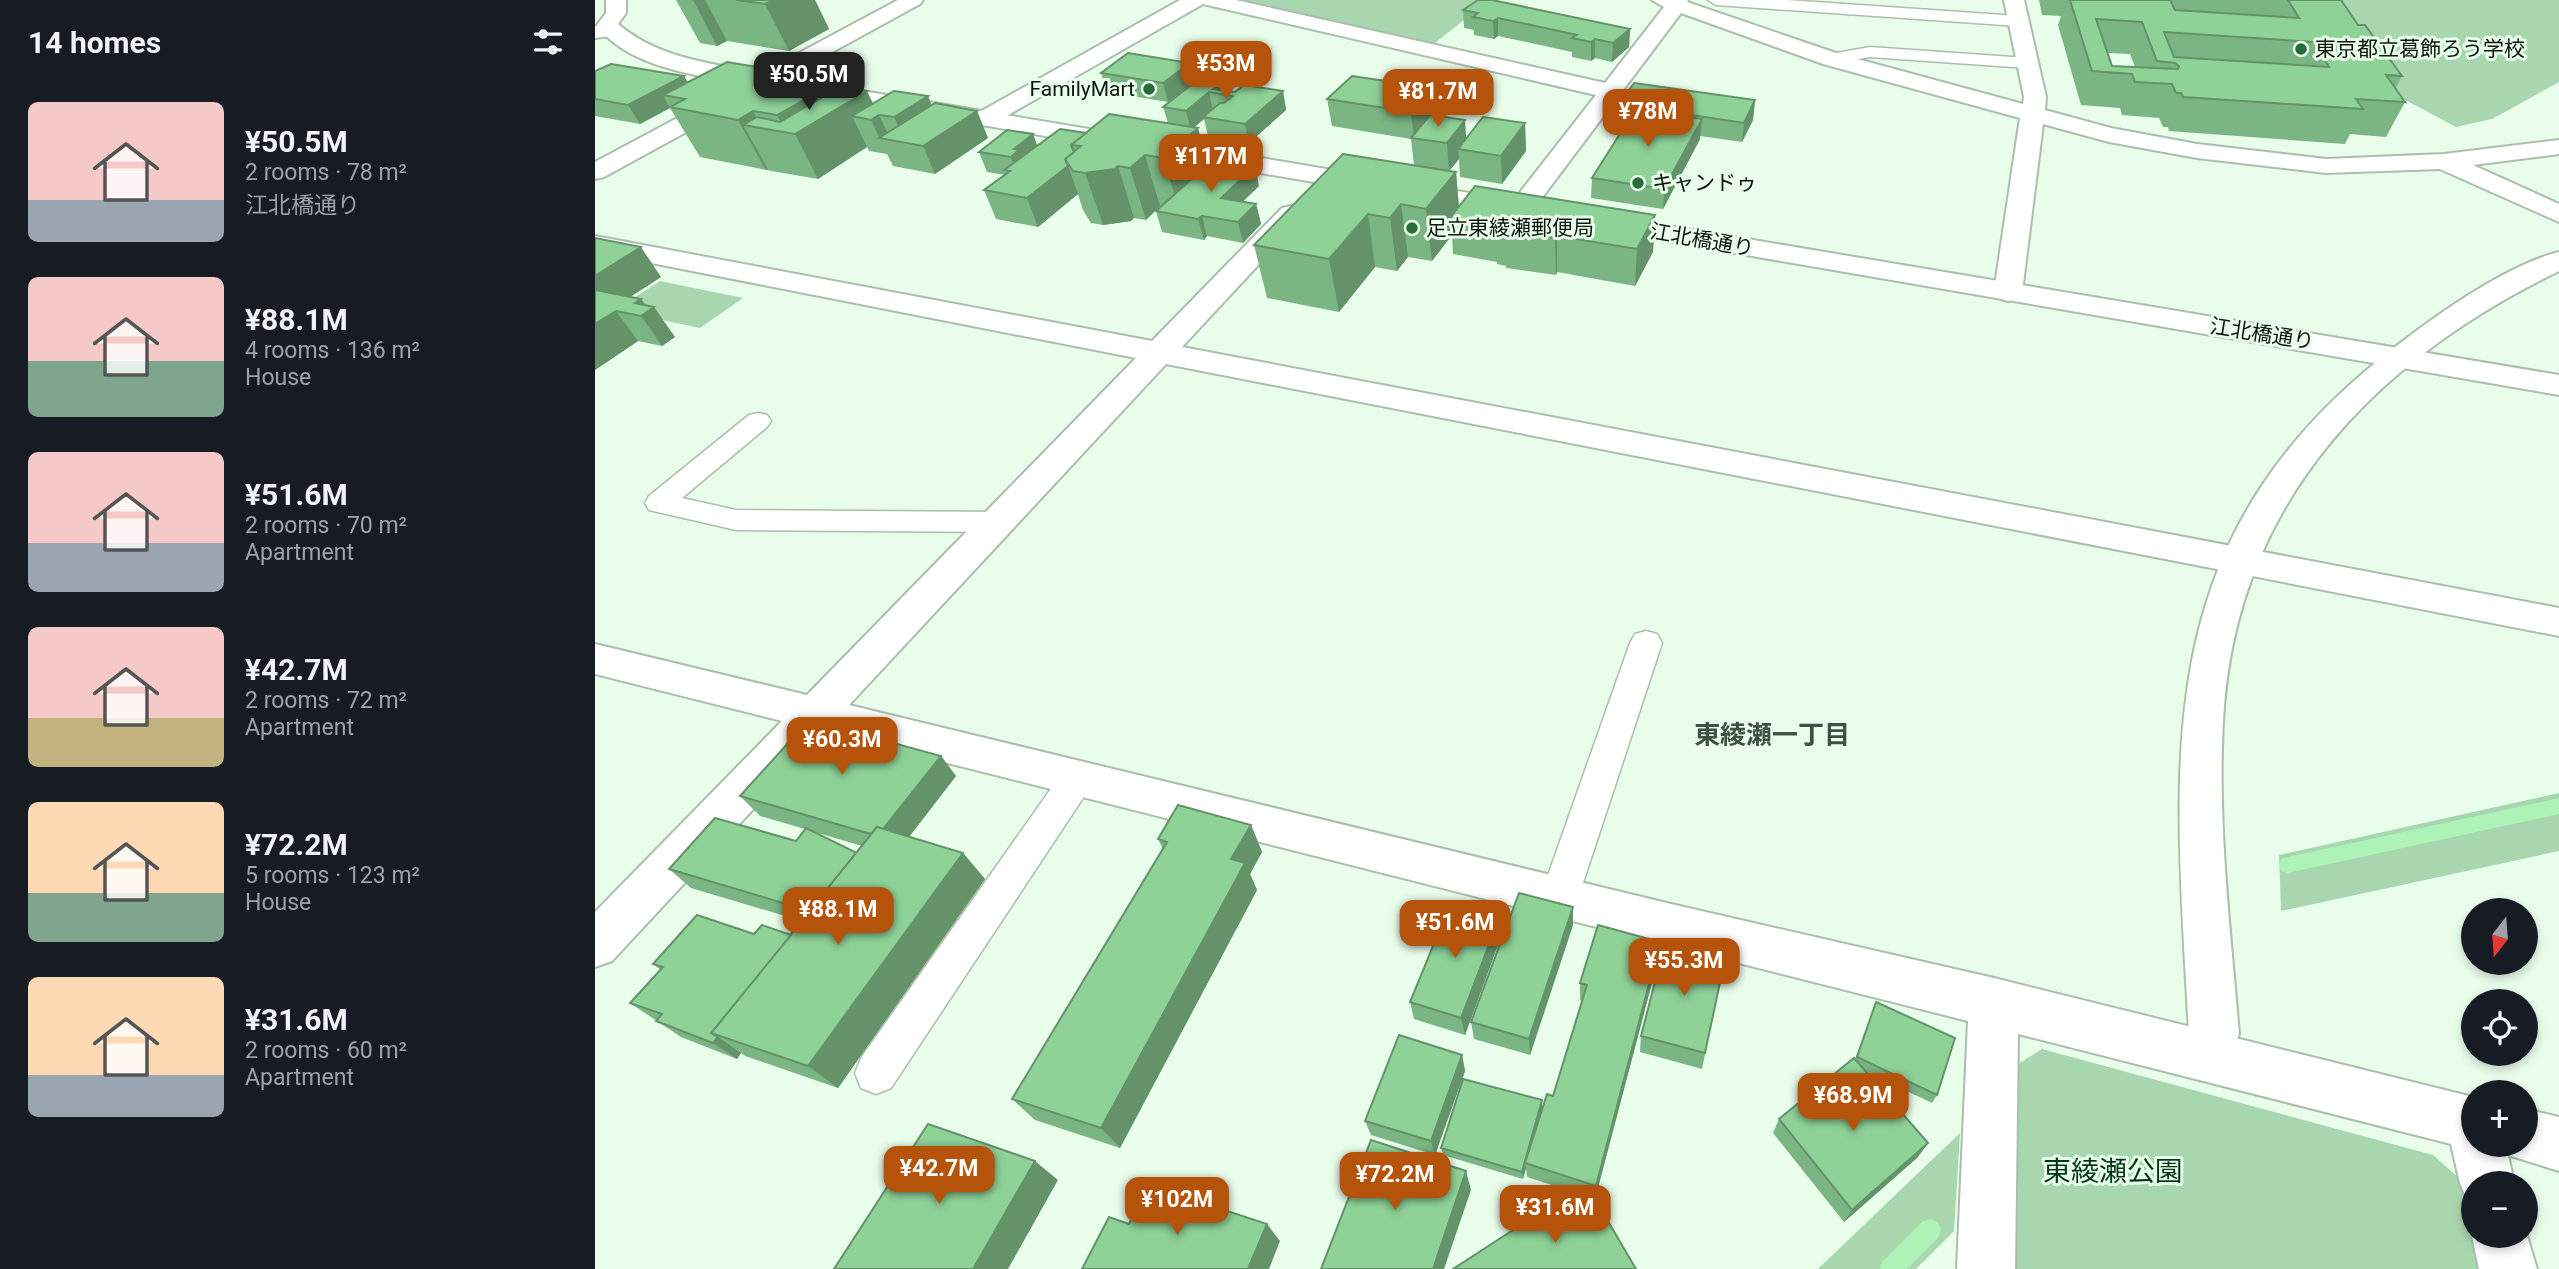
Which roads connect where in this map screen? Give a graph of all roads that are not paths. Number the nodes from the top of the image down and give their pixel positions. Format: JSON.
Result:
{"nodes":[{"id":1,"x":616,"y":0,"type":"edge"},
{"id":2,"x":913,"y":0,"type":"edge"},
{"id":3,"x":1195,"y":0,"type":"edge"},
{"id":4,"x":1210,"y":0,"type":"edge"},
{"id":5,"x":1716,"y":0,"type":"edge"},
{"id":6,"x":1672,"y":2,"type":"edge"},
{"id":7,"x":2016,"y":10,"type":"edge"},
{"id":8,"x":602,"y":27,"type":"edge"},
{"id":9,"x":1831,"y":59,"type":"junction"},
{"id":10,"x":2027,"y":63,"type":"junction"},
{"id":11,"x":763,"y":81,"type":"junction"},
{"id":12,"x":1610,"y":91,"type":"junction"},
{"id":13,"x":2033,"y":115,"type":"junction"},
{"id":14,"x":986,"y":118,"type":"junction"},
{"id":15,"x":2559,"y":147,"type":"edge"},
{"id":16,"x":2444,"y":161,"type":"junction"},
{"id":17,"x":595,"y":172,"type":"edge"},
{"id":18,"x":1325,"y":176,"type":"junction"},
{"id":19,"x":1520,"y":209,"type":"junction"},
{"id":20,"x":1547,"y":214,"type":"edge"},
{"id":21,"x":2559,"y":214,"type":"edge"},
{"id":22,"x":1574,"y":218,"type":"edge"},
{"id":23,"x":595,"y":244,"type":"edge"},
{"id":24,"x":2559,"y":260,"type":"edge"},
{"id":25,"x":2008,"y":292,"type":"junction"},
{"id":26,"x":1159,"y":355,"type":"junction"},
{"id":27,"x":2400,"y":357,"type":"junction"},
{"id":28,"x":2559,"y":384,"type":"edge"},
{"id":29,"x":758,"y":421,"type":"dead end"},
{"id":30,"x":699,"y":436,"type":"dead end"},
{"id":31,"x":730,"y":444,"type":"junction"},
{"id":32,"x":1000,"y":522,"type":"junction"},
{"id":33,"x":2239,"y":561,"type":"junction"},
{"id":34,"x":2559,"y":622,"type":"edge"},
{"id":35,"x":1646,"y":643,"type":"dead end"},
{"id":36,"x":595,"y":659,"type":"edge"},
{"id":37,"x":818,"y":713,"type":"junction"},
{"id":38,"x":1079,"y":776,"type":"junction"},
{"id":39,"x":1559,"y":898,"type":"junction"},
{"id":40,"x":595,"y":944,"type":"edge"},
{"id":41,"x":1994,"y":1002,"type":"junction"},
{"id":42,"x":2215,"y":1045,"type":"junction"},
{"id":43,"x":876,"y":1073,"type":"dead end"},
{"id":44,"x":2461,"y":1119,"type":"edge"},
{"id":45,"x":2538,"y":1139,"type":"edge"},
{"id":46,"x":2559,"y":1144,"type":"edge"},
{"id":47,"x":2503,"y":1248,"type":"edge"},
{"id":48,"x":1986,"y":1269,"type":"edge"},
{"id":49,"x":2508,"y":1269,"type":"edge"}],
"edges":[{"from":1,"to":8,"type":"street"},
{"from":2,"to":11,"type":"street"},
{"from":3,"to":14,"type":"street"},
{"from":4,"to":12,"type":"street"},
{"from":5,"to":7,"type":"lane"},
{"from":6,"to":9,"type":"street"},
{"from":6,"to":12,"type":"street"},
{"from":7,"to":10,"type":"street"},
{"from":8,"to":11,"type":"street"},
{"from":9,"to":10,"type":"lane"},
{"from":9,"to":13,"type":"street"},
{"from":10,"to":13,"type":"street"},
{"from":11,"to":14,"type":"street"},
{"from":11,"to":17,"type":"street"},
{"from":12,"to":19,"type":"street"},
{"from":13,"to":16,"type":"street"},
{"from":13,"to":25,"type":"street"},
{"from":14,"to":18,"type":"street"},
{"from":15,"to":16,"type":"street"},
{"from":16,"to":21,"type":"street"},
{"from":18,"to":19,"type":"street"},
{"from":18,"to":26,"type":"street"},
{"from":19,"to":20,"type":"street"},
{"from":22,"to":25,"type":"street","name":"江北橋通り"},
{"from":23,"to":26,"type":"street"},
{"from":24,"to":27,"type":"street"},
{"from":25,"to":27,"type":"street","name":"江北橋通り"},
{"from":26,"to":32,"type":"street"},
{"from":26,"to":33,"type":"street"},
{"from":27,"to":28,"type":"street","name":"江北橋通り"},
{"from":27,"to":33,"type":"street"},
{"from":29,"to":31,"type":"lane"},
{"from":30,"to":31,"type":"lane"},
{"from":31,"to":32,"type":"lane"},
{"from":32,"to":37,"type":"street"},
{"from":33,"to":34,"type":"street"},
{"from":33,"to":42,"type":"street"},
{"from":35,"to":39,"type":"lane"},
{"from":36,"to":37,"type":"street"},
{"from":37,"to":38,"type":"street"},
{"from":37,"to":40,"type":"street"},
{"from":38,"to":39,"type":"street"},
{"from":38,"to":43,"type":"lane"},
{"from":39,"to":41,"type":"street"},
{"from":41,"to":42,"type":"street"},
{"from":41,"to":48,"type":"street"},
{"from":42,"to":44,"type":"street"},
{"from":45,"to":46,"type":"street"},
{"from":47,"to":49,"type":"street"}]}
